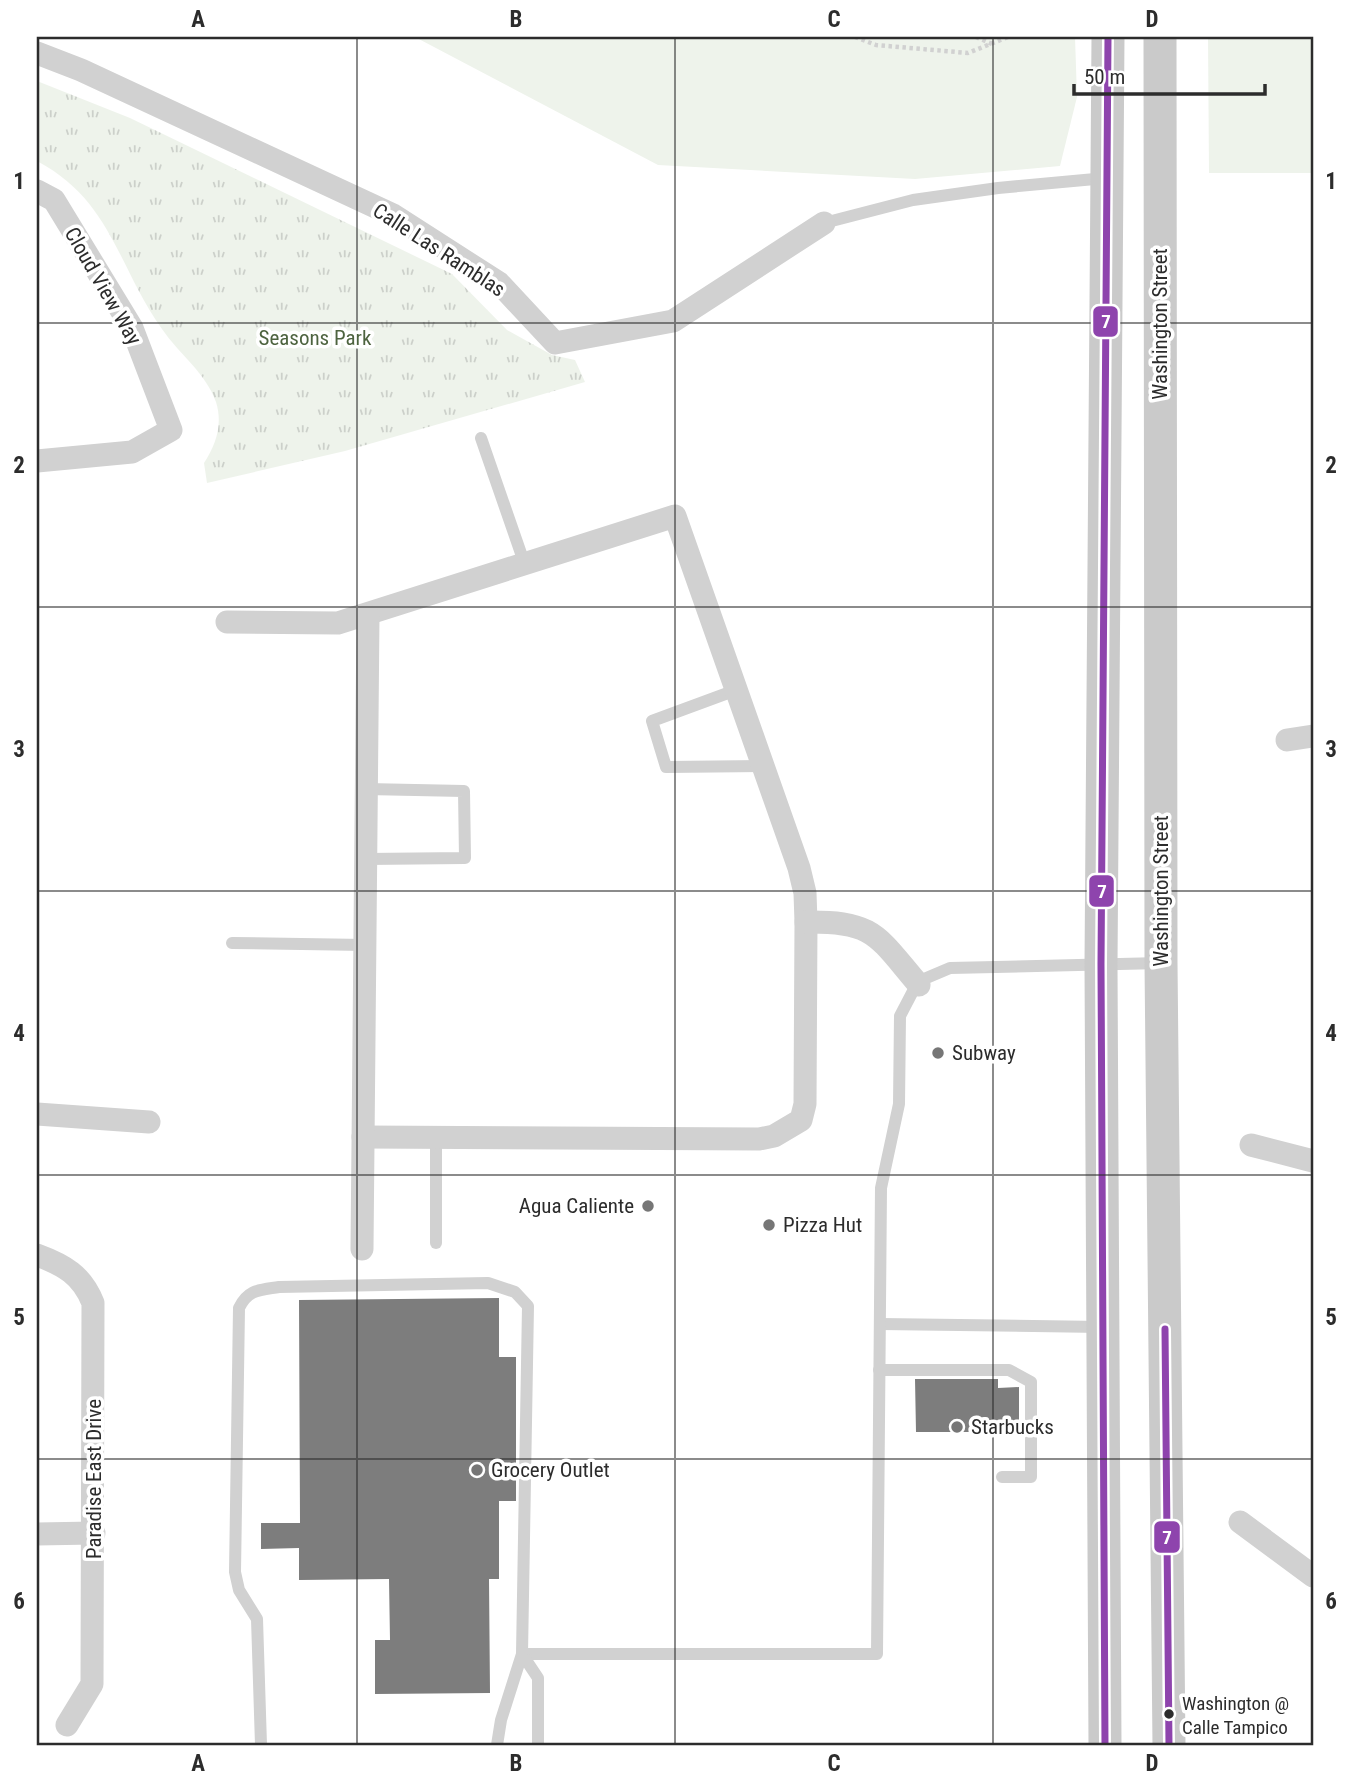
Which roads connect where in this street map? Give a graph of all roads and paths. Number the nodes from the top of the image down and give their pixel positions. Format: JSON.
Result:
{"nodes":[{"id":1,"x":855,"y":37,"type":"edge"},
{"id":2,"x":976,"y":37,"type":"edge"},
{"id":3,"x":1008,"y":37,"type":"edge"},
{"id":4,"x":1108,"y":37,"type":"edge"},
{"id":5,"x":1160,"y":40,"type":"edge"},
{"id":6,"x":993,"y":45,"type":"junction"},
{"id":7,"x":37,"y":53,"type":"edge"},
{"id":8,"x":1109,"y":178,"type":"junction"},
{"id":9,"x":37,"y":191,"type":"edge"},
{"id":10,"x":824,"y":223,"type":"joint"},
{"id":11,"x":481,"y":438,"type":"dead end"},
{"id":12,"x":37,"y":461,"type":"edge"},
{"id":13,"x":525,"y":565,"type":"junction"},
{"id":14,"x":368,"y":616,"type":"junction"},
{"id":15,"x":227,"y":622,"type":"dead end"},
{"id":16,"x":736,"y":690,"type":"junction"},
{"id":17,"x":1313,"y":736,"type":"edge"},
{"id":18,"x":1287,"y":740,"type":"dead end"},
{"id":19,"x":763,"y":766,"type":"junction"},
{"id":20,"x":366,"y":789,"type":"junction"},
{"id":21,"x":366,"y":859,"type":"junction"},
{"id":22,"x":806,"y":922,"type":"junction"},
{"id":23,"x":232,"y":943,"type":"dead end"},
{"id":24,"x":365,"y":945,"type":"junction"},
{"id":25,"x":1161,"y":963,"type":"junction"},
{"id":26,"x":1101,"y":964,"type":"junction"},
{"id":27,"x":919,"y":985,"type":"junction"},
{"id":28,"x":37,"y":1114,"type":"edge"},
{"id":29,"x":149,"y":1122,"type":"dead end"},
{"id":30,"x":363,"y":1137,"type":"junction"},
{"id":31,"x":436,"y":1138,"type":"junction"},
{"id":32,"x":1251,"y":1145,"type":"dead end"},
{"id":33,"x":1313,"y":1161,"type":"edge"},
{"id":34,"x":436,"y":1243,"type":"dead end"},
{"id":35,"x":362,"y":1249,"type":"dead end"},
{"id":36,"x":37,"y":1255,"type":"edge"},
{"id":37,"x":880,"y":1324,"type":"junction"},
{"id":38,"x":1102,"y":1327,"type":"junction"},
{"id":39,"x":879,"y":1370,"type":"junction"},
{"id":40,"x":1002,"y":1477,"type":"dead end"},
{"id":41,"x":1240,"y":1522,"type":"dead end"},
{"id":42,"x":94,"y":1533,"type":"junction"},
{"id":43,"x":37,"y":1534,"type":"edge"},
{"id":44,"x":1313,"y":1576,"type":"edge"},
{"id":45,"x":522,"y":1654,"type":"junction"},
{"id":46,"x":67,"y":1725,"type":"dead end"},
{"id":47,"x":261,"y":1745,"type":"edge"},
{"id":48,"x":497,"y":1745,"type":"edge"},
{"id":49,"x":538,"y":1745,"type":"edge"},
{"id":50,"x":1105,"y":1745,"type":"edge"},
{"id":51,"x":1169,"y":1745,"type":"edge"}],
"edges":[{"from":1,"to":6,"type":"path"},
{"from":2,"to":6,"type":"path"},
{"from":3,"to":6,"type":"path"},
{"from":4,"to":8,"type":"main road"},
{"from":5,"to":25,"type":"main road","name":"Washington Street"},
{"from":7,"to":10,"type":"street","name":"Calle Las Ramblas"},
{"from":8,"to":10,"type":"lane"},
{"from":8,"to":26,"type":"main road"},
{"from":9,"to":12,"type":"street","name":"Cloud View Way"},
{"from":11,"to":13,"type":"lane"},
{"from":13,"to":14,"type":"street"},
{"from":13,"to":16,"type":"street"},
{"from":14,"to":15,"type":"street"},
{"from":14,"to":20,"type":"street"},
{"from":16,"to":19,"type":"street"},
{"from":16,"to":19,"type":"lane"},
{"from":17,"to":18,"type":"street"},
{"from":19,"to":22,"type":"street"},
{"from":20,"to":21,"type":"street"},
{"from":20,"to":21,"type":"lane"},
{"from":21,"to":24,"type":"street"},
{"from":22,"to":27,"type":"street"},
{"from":22,"to":31,"type":"street"},
{"from":23,"to":24,"type":"lane"},
{"from":24,"to":30,"type":"street"},
{"from":25,"to":26,"type":"lane"},
{"from":25,"to":51,"type":"main road","name":"Washington Street"},
{"from":26,"to":27,"type":"lane"},
{"from":26,"to":38,"type":"main road"},
{"from":27,"to":37,"type":"lane"},
{"from":28,"to":29,"type":"street"},
{"from":30,"to":31,"type":"street"},
{"from":30,"to":35,"type":"street"},
{"from":31,"to":34,"type":"lane"},
{"from":32,"to":33,"type":"street"},
{"from":36,"to":42,"type":"street","name":"Paradise East Drive"},
{"from":37,"to":38,"type":"lane"},
{"from":37,"to":39,"type":"lane"},
{"from":38,"to":50,"type":"main road"},
{"from":39,"to":40,"type":"lane"},
{"from":39,"to":45,"type":"lane"},
{"from":41,"to":44,"type":"street"},
{"from":42,"to":43,"type":"street"},
{"from":42,"to":46,"type":"street","name":"Paradise East Drive"},
{"from":45,"to":47,"type":"lane"},
{"from":45,"to":48,"type":"lane"},
{"from":45,"to":49,"type":"lane"}]}
